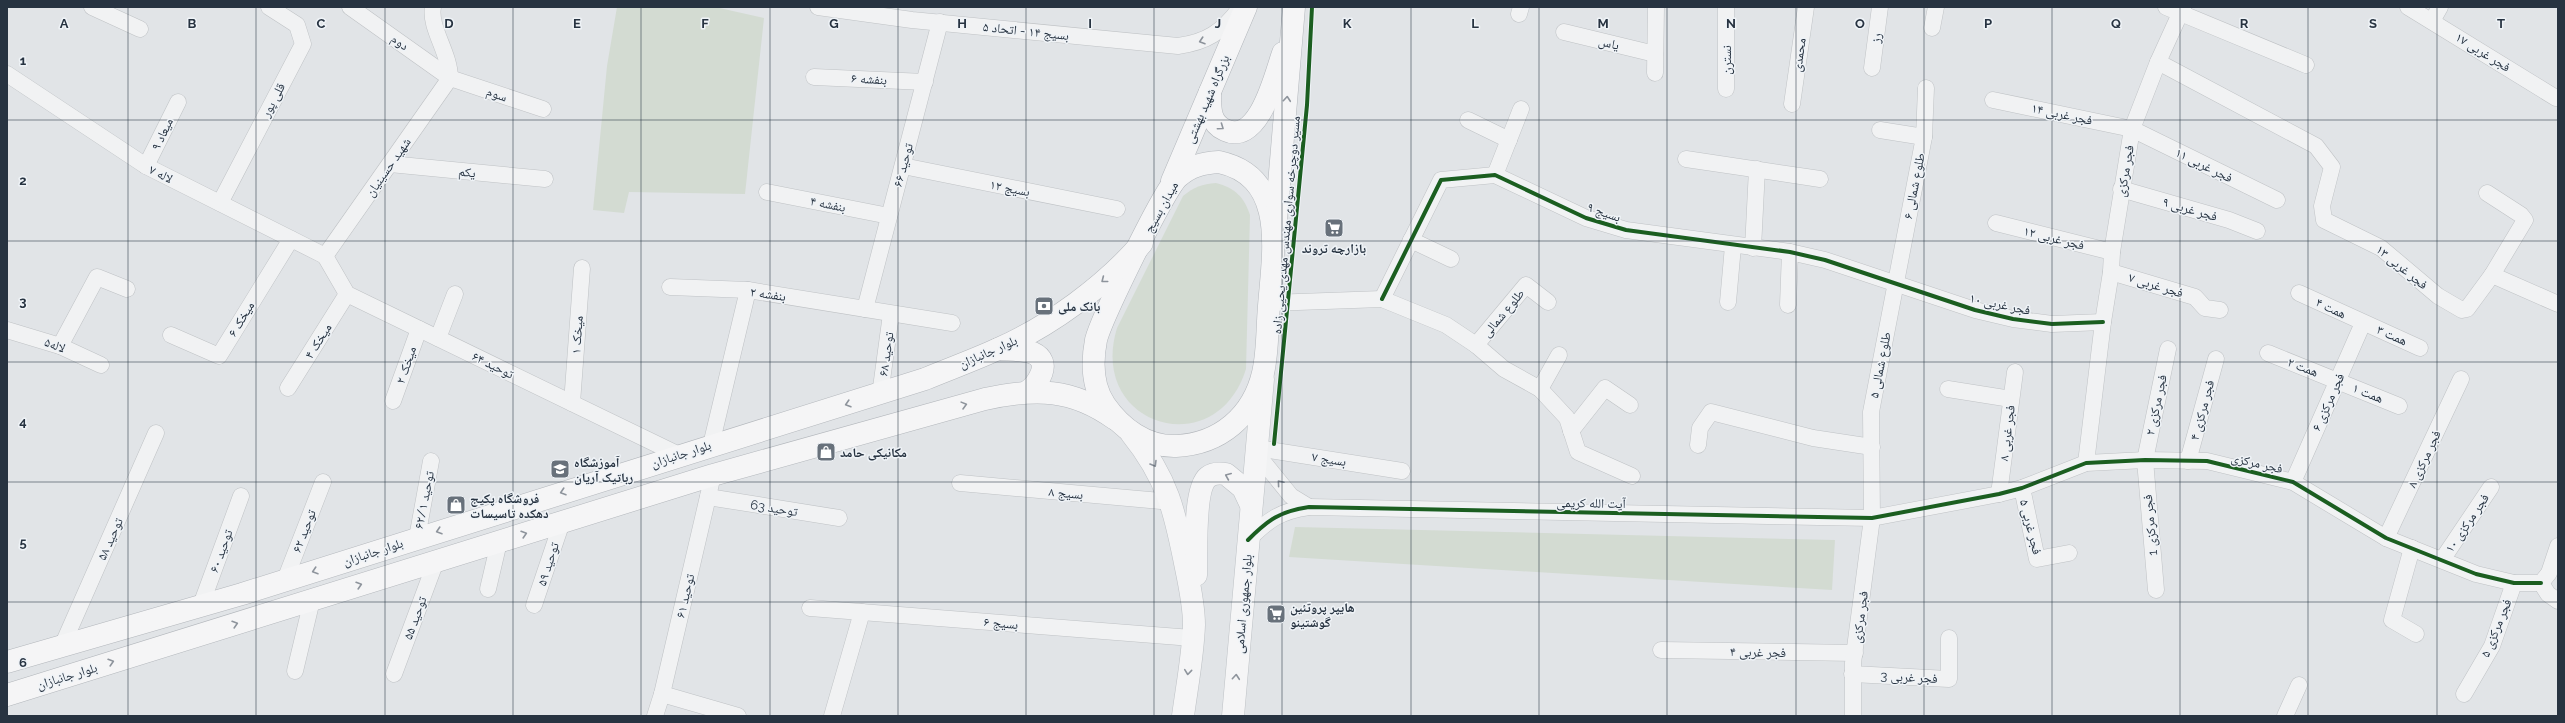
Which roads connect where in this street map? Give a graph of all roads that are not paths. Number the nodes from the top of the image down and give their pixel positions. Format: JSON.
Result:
{"nodes":[{"id":1,"x":92,"y":7,"type":"edge"},
{"id":2,"x":269,"y":7,"type":"edge"},
{"id":3,"x":350,"y":7,"type":"edge"},
{"id":4,"x":433,"y":7,"type":"edge"},
{"id":5,"x":818,"y":7,"type":"edge"},
{"id":6,"x":1241,"y":7,"type":"edge"},
{"id":7,"x":1246,"y":7,"type":"edge"},
{"id":8,"x":1656,"y":7,"type":"edge"},
{"id":9,"x":1726,"y":7,"type":"edge"},
{"id":10,"x":1806,"y":7,"type":"edge"},
{"id":11,"x":1880,"y":7,"type":"edge"},
{"id":12,"x":1936,"y":7,"type":"edge"},
{"id":13,"x":2166,"y":7,"type":"edge"},
{"id":14,"x":2408,"y":7,"type":"edge"},
{"id":15,"x":2440,"y":7,"type":"edge"},
{"id":16,"x":2182,"y":10,"type":"edge"},
{"id":17,"x":1294,"y":13,"type":"edge"},
{"id":18,"x":913,"y":14,"type":"edge"},
{"id":19,"x":2432,"y":21,"type":"junction"},
{"id":20,"x":940,"y":22,"type":"junction"},
{"id":21,"x":1932,"y":28,"type":"dead end"},
{"id":22,"x":140,"y":29,"type":"dead end"},
{"id":23,"x":1564,"y":32,"type":"dead end"},
{"id":24,"x":1655,"y":54,"type":"junction"},
{"id":25,"x":2158,"y":62,"type":"junction"},
{"id":26,"x":2306,"y":65,"type":"dead end"},
{"id":27,"x":1872,"y":68,"type":"dead end"},
{"id":28,"x":1655,"y":73,"type":"dead end"},
{"id":29,"x":7,"y":74,"type":"edge"},
{"id":30,"x":814,"y":77,"type":"dead end"},
{"id":31,"x":450,"y":78,"type":"junction"},
{"id":32,"x":925,"y":82,"type":"junction"},
{"id":33,"x":1926,"y":88,"type":"dead end"},
{"id":34,"x":1726,"y":89,"type":"dead end"},
{"id":35,"x":1210,"y":92,"type":"junction"},
{"id":36,"x":2556,"y":98,"type":"dead end"},
{"id":37,"x":1993,"y":100,"type":"dead end"},
{"id":38,"x":178,"y":102,"type":"dead end"},
{"id":39,"x":1792,"y":104,"type":"dead end"},
{"id":40,"x":543,"y":109,"type":"dead end"},
{"id":41,"x":1521,"y":109,"type":"dead end"},
{"id":42,"x":1468,"y":120,"type":"dead end"},
{"id":43,"x":2132,"y":129,"type":"junction"},
{"id":44,"x":1880,"y":130,"type":"dead end"},
{"id":45,"x":1924,"y":137,"type":"junction"},
{"id":46,"x":1509,"y":140,"type":"junction"},
{"id":47,"x":1686,"y":158,"type":"dead end"},
{"id":48,"x":390,"y":164,"type":"junction"},
{"id":49,"x":146,"y":166,"type":"junction"},
{"id":50,"x":903,"y":166,"type":"junction"},
{"id":51,"x":1757,"y":169,"type":"junction"},
{"id":52,"x":1494,"y":175,"type":"junction"},
{"id":53,"x":545,"y":179,"type":"dead end"},
{"id":54,"x":1820,"y":179,"type":"dead end"},
{"id":55,"x":2121,"y":189,"type":"junction"},
{"id":56,"x":1168,"y":191,"type":"junction"},
{"id":57,"x":767,"y":192,"type":"dead end"},
{"id":58,"x":2487,"y":193,"type":"dead end"},
{"id":59,"x":2277,"y":200,"type":"dead end"},
{"id":60,"x":220,"y":203,"type":"junction"},
{"id":61,"x":1117,"y":209,"type":"dead end"},
{"id":62,"x":889,"y":216,"type":"junction"},
{"id":63,"x":1996,"y":224,"type":"dead end"},
{"id":64,"x":2257,"y":231,"type":"dead end"},
{"id":65,"x":1275,"y":235,"type":"junction"},
{"id":66,"x":290,"y":239,"type":"junction"},
{"id":67,"x":1411,"y":240,"type":"junction"},
{"id":68,"x":1142,"y":243,"type":"junction"},
{"id":69,"x":1734,"y":246,"type":"junction"},
{"id":70,"x":1753,"y":248,"type":"junction"},
{"id":71,"x":1790,"y":252,"type":"junction"},
{"id":72,"x":2112,"y":252,"type":"junction"},
{"id":73,"x":325,"y":256,"type":"junction"},
{"id":74,"x":1451,"y":259,"type":"dead end"},
{"id":75,"x":582,"y":268,"type":"dead end"},
{"id":76,"x":2112,"y":272,"type":"junction"},
{"id":77,"x":2492,"y":275,"type":"junction"},
{"id":78,"x":1896,"y":284,"type":"junction"},
{"id":79,"x":670,"y":287,"type":"dead end"},
{"id":80,"x":127,"y":289,"type":"dead end"},
{"id":81,"x":748,"y":290,"type":"junction"},
{"id":82,"x":2299,"y":293,"type":"dead end"},
{"id":83,"x":347,"y":294,"type":"junction"},
{"id":84,"x":456,"y":294,"type":"dead end"},
{"id":85,"x":1382,"y":299,"type":"junction"},
{"id":86,"x":1548,"y":302,"type":"dead end"},
{"id":87,"x":1728,"y":302,"type":"dead end"},
{"id":88,"x":1269,"y":303,"type":"junction"},
{"id":89,"x":2558,"y":304,"type":"edge"},
{"id":90,"x":1788,"y":305,"type":"dead end"},
{"id":91,"x":865,"y":309,"type":"junction"},
{"id":92,"x":2220,"y":310,"type":"dead end"},
{"id":93,"x":891,"y":314,"type":"junction"},
{"id":94,"x":2103,"y":322,"type":"junction"},
{"id":95,"x":2364,"y":323,"type":"junction"},
{"id":96,"x":952,"y":324,"type":"dead end"},
{"id":97,"x":419,"y":329,"type":"junction"},
{"id":98,"x":7,"y":330,"type":"edge"},
{"id":99,"x":172,"y":335,"type":"dead end"},
{"id":100,"x":438,"y":338,"type":"junction"},
{"id":101,"x":1476,"y":345,"type":"junction"},
{"id":102,"x":60,"y":346,"type":"junction"},
{"id":103,"x":2420,"y":348,"type":"dead end"},
{"id":104,"x":998,"y":349,"type":"junction"},
{"id":105,"x":2168,"y":349,"type":"dead end"},
{"id":106,"x":2268,"y":353,"type":"dead end"},
{"id":107,"x":1559,"y":356,"type":"dead end"},
{"id":108,"x":2216,"y":359,"type":"dead end"},
{"id":109,"x":101,"y":365,"type":"dead end"},
{"id":110,"x":2015,"y":372,"type":"dead end"},
{"id":111,"x":1263,"y":373,"type":"junction"},
{"id":112,"x":2461,"y":379,"type":"dead end"},
{"id":113,"x":2338,"y":380,"type":"junction"},
{"id":114,"x":288,"y":388,"type":"dead end"},
{"id":115,"x":1540,"y":389,"type":"junction"},
{"id":116,"x":1948,"y":389,"type":"dead end"},
{"id":117,"x":1027,"y":392,"type":"junction"},
{"id":118,"x":880,"y":394,"type":"junction"},
{"id":119,"x":2011,"y":398,"type":"junction"},
{"id":120,"x":393,"y":401,"type":"dead end"},
{"id":121,"x":572,"y":403,"type":"junction"},
{"id":122,"x":1630,"y":406,"type":"dead end"},
{"id":123,"x":2399,"y":406,"type":"dead end"},
{"id":124,"x":1115,"y":418,"type":"junction"},
{"id":125,"x":1572,"y":431,"type":"junction"},
{"id":126,"x":156,"y":433,"type":"dead end"},
{"id":127,"x":1131,"y":433,"type":"junction"},
{"id":128,"x":711,"y":445,"type":"junction"},
{"id":129,"x":1698,"y":445,"type":"dead end"},
{"id":130,"x":1872,"y":447,"type":"junction"},
{"id":131,"x":1256,"y":451,"type":"junction"},
{"id":132,"x":679,"y":455,"type":"junction"},
{"id":133,"x":2145,"y":460,"type":"junction"},
{"id":134,"x":431,"y":461,"type":"dead end"},
{"id":135,"x":2188,"y":461,"type":"junction"},
{"id":136,"x":2086,"y":463,"type":"junction"},
{"id":137,"x":1402,"y":471,"type":"dead end"},
{"id":138,"x":713,"y":475,"type":"junction"},
{"id":139,"x":1632,"y":476,"type":"dead end"},
{"id":140,"x":323,"y":482,"type":"dead end"},
{"id":141,"x":2293,"y":482,"type":"junction"},
{"id":142,"x":960,"y":483,"type":"dead end"},
{"id":143,"x":2491,"y":487,"type":"dead end"},
{"id":144,"x":2022,"y":488,"type":"junction"},
{"id":145,"x":1999,"y":494,"type":"junction"},
{"id":146,"x":241,"y":496,"type":"dead end"},
{"id":147,"x":708,"y":497,"type":"junction"},
{"id":148,"x":1172,"y":502,"type":"junction"},
{"id":149,"x":1251,"y":505,"type":"junction"},
{"id":150,"x":1309,"y":507,"type":"junction"},
{"id":151,"x":839,"y":518,"type":"dead end"},
{"id":152,"x":1872,"y":518,"type":"junction"},
{"id":153,"x":562,"y":522,"type":"junction"},
{"id":154,"x":417,"y":538,"type":"junction"},
{"id":155,"x":2386,"y":538,"type":"junction"},
{"id":156,"x":1248,"y":540,"type":"junction"},
{"id":157,"x":499,"y":542,"type":"junction"},
{"id":158,"x":2558,"y":546,"type":"edge"},
{"id":159,"x":2412,"y":548,"type":"junction"},
{"id":160,"x":2069,"y":553,"type":"dead end"},
{"id":161,"x":2442,"y":560,"type":"junction"},
{"id":162,"x":436,"y":562,"type":"junction"},
{"id":163,"x":285,"y":580,"type":"junction"},
{"id":164,"x":2514,"y":583,"type":"junction"},
{"id":165,"x":2541,"y":583,"type":"junction"},
{"id":166,"x":488,"y":589,"type":"dead end"},
{"id":167,"x":2156,"y":590,"type":"dead end"},
{"id":168,"x":312,"y":600,"type":"junction"},
{"id":169,"x":2558,"y":602,"type":"edge"},
{"id":170,"x":201,"y":605,"type":"junction"},
{"id":171,"x":534,"y":605,"type":"dead end"},
{"id":172,"x":810,"y":608,"type":"dead end"},
{"id":173,"x":862,"y":612,"type":"junction"},
{"id":174,"x":1193,"y":632,"type":"junction"},
{"id":175,"x":2416,"y":634,"type":"dead end"},
{"id":176,"x":1949,"y":638,"type":"dead end"},
{"id":177,"x":63,"y":644,"type":"junction"},
{"id":178,"x":1661,"y":650,"type":"dead end"},
{"id":179,"x":1854,"y":653,"type":"junction"},
{"id":180,"x":7,"y":662,"type":"edge"},
{"id":181,"x":295,"y":671,"type":"dead end"},
{"id":182,"x":394,"y":674,"type":"dead end"},
{"id":183,"x":1852,"y":674,"type":"junction"},
{"id":184,"x":2299,"y":685,"type":"dead end"},
{"id":185,"x":662,"y":694,"type":"junction"},
{"id":186,"x":2464,"y":694,"type":"dead end"},
{"id":187,"x":7,"y":695,"type":"edge"},
{"id":188,"x":655,"y":716,"type":"edge"},
{"id":189,"x":738,"y":716,"type":"edge"},
{"id":190,"x":832,"y":716,"type":"edge"},
{"id":191,"x":1183,"y":716,"type":"edge"},
{"id":192,"x":1233,"y":716,"type":"edge"},
{"id":193,"x":1853,"y":716,"type":"edge"},
{"id":194,"x":2285,"y":716,"type":"edge"}],
"edges":[{"from":1,"to":22,"type":"street"},
{"from":2,"to":60,"type":"street","name":"قلی پور"},
{"from":3,"to":31,"type":"street","name":"دوم"},
{"from":4,"to":31,"type":"street"},
{"from":5,"to":18,"type":"street","name":"بسیج ۱۴ - اتحاد ۵"},
{"from":6,"to":20,"type":"street","name":"بسیج ۱۴ - اتحاد ۵","one_way":true},
{"from":7,"to":35,"type":"main road","name":"بزرگراه شهید بهشتی"},
{"from":8,"to":24,"type":"street"},
{"from":9,"to":34,"type":"street","name":"نسترن"},
{"from":10,"to":39,"type":"street","name":"محمدی"},
{"from":11,"to":27,"type":"street","name":"رز"},
{"from":12,"to":21,"type":"street"},
{"from":13,"to":16,"type":"street"},
{"from":14,"to":19,"type":"street","name":"فجر غربی ۱۷"},
{"from":15,"to":19,"type":"street"},
{"from":16,"to":25,"type":"street","name":"فجر مرکزی"},
{"from":16,"to":26,"type":"street"},
{"from":35,"to":17,"type":"main road","one_way":true},
{"from":65,"to":17,"type":"main road","one_way":true},
{"from":18,"to":20,"type":"street","name":"بسیج ۱۴ - اتحاد ۵"},
{"from":19,"to":36,"type":"street","name":"فجر غربی ۱۷"},
{"from":20,"to":32,"type":"street","name":"توحید ۶۶"},
{"from":23,"to":24,"type":"street","name":"یاس"},
{"from":24,"to":28,"type":"street"},
{"from":25,"to":43,"type":"street","name":"فجر مرکزی"},
{"from":25,"to":77,"type":"street","name":"فجر غربی ۱۳"},
{"from":29,"to":49,"type":"street","name":"لاله ۷"},
{"from":30,"to":32,"type":"street","name":"بنفشه ۶"},
{"from":31,"to":40,"type":"street","name":"سوم"},
{"from":31,"to":48,"type":"street","name":"شهید حسینیان"},
{"from":32,"to":50,"type":"street","name":"توحید ۶۶"},
{"from":33,"to":45,"type":"street","name":"طلوع شمالی ۶"},
{"from":35,"to":56,"type":"main road","name":"بزرگراه شهید بهشتی"},
{"from":37,"to":43,"type":"street","name":"فجر غربی ۱۴"},
{"from":38,"to":49,"type":"street","name":"میعاد ۹"},
{"from":41,"to":46,"type":"street"},
{"from":42,"to":46,"type":"street"},
{"from":43,"to":55,"type":"street","name":"فجر مرکزی"},
{"from":43,"to":59,"type":"street","name":"فجر غربی ۱۱"},
{"from":44,"to":45,"type":"street"},
{"from":45,"to":78,"type":"street","name":"طلوع شمالی ۶"},
{"from":46,"to":52,"type":"street"},
{"from":47,"to":51,"type":"street"},
{"from":48,"to":53,"type":"street","name":"یکم"},
{"from":48,"to":73,"type":"street","name":"شهید حسینیان"},
{"from":49,"to":60,"type":"street","name":"لاله ۷"},
{"from":50,"to":61,"type":"street","name":"بسیج ۱۲"},
{"from":50,"to":62,"type":"street","name":"توحید ۶۶"},
{"from":51,"to":54,"type":"street"},
{"from":51,"to":70,"type":"street"},
{"from":52,"to":67,"type":"street"},
{"from":52,"to":69,"type":"street","name":"بسیج ۹"},
{"from":55,"to":64,"type":"street","name":"فجر غربی ۹"},
{"from":55,"to":72,"type":"street","name":"فجر مرکزی"},
{"from":56,"to":65,"type":"main road","name":"میدان بسیج"},
{"from":56,"to":68,"type":"main road","name":"میدان بسیج"},
{"from":57,"to":62,"type":"street","name":"بنفشه ۴"},
{"from":58,"to":77,"type":"street","name":"فجر غربی ۱۳"},
{"from":60,"to":66,"type":"street","name":"لاله ۷"},
{"from":62,"to":91,"type":"street","name":"توحید ۶۶"},
{"from":63,"to":72,"type":"street","name":"فجر غربی ۱۲"},
{"from":65,"to":88,"type":"main road","name":"میدان بسیج"},
{"from":66,"to":73,"type":"street","name":"لاله ۷"},
{"from":66,"to":99,"type":"street","name":"میخک ۶"},
{"from":67,"to":74,"type":"street"},
{"from":67,"to":85,"type":"street"},
{"from":68,"to":104,"type":"main road","name":"بلوار جانبازان","one_way":true},
{"from":68,"to":124,"type":"main road","name":"میدان بسیج"},
{"from":69,"to":70,"type":"street","name":"بسیج ۹"},
{"from":69,"to":87,"type":"street"},
{"from":70,"to":71,"type":"street","name":"بسیج ۹"},
{"from":71,"to":78,"type":"street","name":"بسیج ۹"},
{"from":71,"to":90,"type":"street"},
{"from":72,"to":76,"type":"street","name":"فجر مرکزی"},
{"from":73,"to":83,"type":"street"},
{"from":75,"to":121,"type":"street","name":"میخک ۱"},
{"from":76,"to":92,"type":"street","name":"فجر غربی ۷"},
{"from":76,"to":94,"type":"street","name":"فجر مرکزی"},
{"from":77,"to":89,"type":"street"},
{"from":78,"to":94,"type":"street","name":"فجر غربی ۱۰"},
{"from":78,"to":130,"type":"street","name":"طلوع شمالی ۵"},
{"from":79,"to":81,"type":"street","name":"بنفشه ۲"},
{"from":80,"to":102,"type":"street"},
{"from":81,"to":91,"type":"street","name":"بنفشه ۲"},
{"from":81,"to":128,"type":"street"},
{"from":82,"to":95,"type":"street","name":"همت ۴"},
{"from":83,"to":97,"type":"street","name":"توحید ۶۴"},
{"from":83,"to":114,"type":"street","name":"میخک ۴"},
{"from":84,"to":100,"type":"street"},
{"from":85,"to":88,"type":"street"},
{"from":85,"to":101,"type":"street"},
{"from":86,"to":101,"type":"street","name":"طلوع شمالی"},
{"from":88,"to":111,"type":"main road","name":"میدان بسیج"},
{"from":91,"to":93,"type":"street","name":"بنفشه ۲"},
{"from":93,"to":96,"type":"street","name":"بنفشه ۲"},
{"from":93,"to":118,"type":"street","name":"توحید ۶۸"},
{"from":94,"to":136,"type":"street","name":"فجر مرکزی"},
{"from":95,"to":103,"type":"street","name":"همت ۳"},
{"from":95,"to":113,"type":"street","name":"فجر مرکزی ۶"},
{"from":97,"to":100,"type":"street","name":"توحید ۶۴"},
{"from":97,"to":120,"type":"street","name":"میخک ۲"},
{"from":98,"to":102,"type":"street","name":"لاله۵"},
{"from":100,"to":121,"type":"street","name":"توحید ۶۴"},
{"from":101,"to":115,"type":"street"},
{"from":102,"to":109,"type":"street","name":"لاله۵"},
{"from":104,"to":117,"type":"main road"},
{"from":104,"to":118,"type":"main road","name":"بلوار جانبازان"},
{"from":105,"to":133,"type":"street","name":"فجر مرکزی ۲"},
{"from":106,"to":113,"type":"street","name":"همت ۲"},
{"from":107,"to":115,"type":"street"},
{"from":108,"to":135,"type":"street","name":"فجر مرکزی ۴"},
{"from":110,"to":119,"type":"street","name":"فجر غربی ۸"},
{"from":111,"to":127,"type":"main road","name":"میدان بسیج"},
{"from":111,"to":131,"type":"main road","name":"بلوار جمهوری اسلامی"},
{"from":112,"to":155,"type":"street","name":"فجر مرکزی ۸"},
{"from":113,"to":123,"type":"street","name":"همت ۱"},
{"from":113,"to":141,"type":"street","name":"فجر مرکزی ۶"},
{"from":115,"to":125,"type":"street"},
{"from":116,"to":119,"type":"street"},
{"from":117,"to":124,"type":"main road","name":"بلوار جانبازان"},
{"from":138,"to":117,"type":"main road","name":"بلوار جانبازان","one_way":true},
{"from":118,"to":128,"type":"main road","name":"بلوار جانبازان","one_way":true},
{"from":119,"to":145,"type":"street","name":"فجر غربی ۸"},
{"from":121,"to":132,"type":"street","name":"توحید ۶۴"},
{"from":122,"to":125,"type":"street"},
{"from":124,"to":127,"type":"main road","name":"میدان بسیج"},
{"from":125,"to":139,"type":"street"},
{"from":126,"to":177,"type":"street","name":"توحید ۵۸"},
{"from":127,"to":148,"type":"main road","one_way":true},
{"from":128,"to":132,"type":"main road","name":"بلوار جانبازان"},
{"from":129,"to":130,"type":"street"},
{"from":130,"to":152,"type":"street","name":"طلوع شمالی ۵"},
{"from":131,"to":137,"type":"street","name":"بسیج ۷"},
{"from":131,"to":149,"type":"main road","name":"بلوار جمهوری اسلامی"},
{"from":150,"to":131,"type":"street","one_way":true},
{"from":132,"to":154,"type":"main road","name":"بلوار جانبازان","one_way":true},
{"from":133,"to":135,"type":"street","name":"فجر مرکزی"},
{"from":133,"to":136,"type":"street","name":"فجر مرکزی"},
{"from":133,"to":167,"type":"street","name":"فجر مرکزی 1"},
{"from":134,"to":154,"type":"street","name":"توحید ۶۲/۱"},
{"from":135,"to":141,"type":"street","name":"فجر مرکزی"},
{"from":136,"to":144,"type":"street","name":"فجر مرکزی"},
{"from":138,"to":147,"type":"street","name":"توحید ۶۱"},
{"from":138,"to":153,"type":"main road","name":"بلوار جانبازان"},
{"from":140,"to":163,"type":"street","name":"توحید ۶۲"},
{"from":141,"to":155,"type":"street","name":"فجر مرکزی"},
{"from":142,"to":148,"type":"street","name":"بسیج ۸"},
{"from":143,"to":161,"type":"street","name":"فجر مرکزی ۱۰"},
{"from":144,"to":145,"type":"street","name":"فجر مرکزی"},
{"from":144,"to":160,"type":"street","name":"فجر غربی ۵"},
{"from":145,"to":152,"type":"street","name":"آیت الله کریمی"},
{"from":146,"to":170,"type":"street","name":"توحید ۶۰"},
{"from":147,"to":151,"type":"street","name":"توحید 63"},
{"from":147,"to":185,"type":"street","name":"توحید ۶۱"},
{"from":148,"to":174,"type":"main road"},
{"from":149,"to":156,"type":"main road","name":"بلوار جمهوری اسلامی"},
{"from":149,"to":174,"type":"main road","one_way":true},
{"from":150,"to":152,"type":"street","name":"آیت الله کریمی"},
{"from":150,"to":156,"type":"street","name":"آیت الله کریمی"},
{"from":152,"to":179,"type":"street","name":"فجر مرکزی"},
{"from":157,"to":153,"type":"main road","name":"بلوار جانبازان","one_way":true},
{"from":153,"to":171,"type":"street","name":"توحید ۵۹"},
{"from":154,"to":163,"type":"main road","name":"بلوار جانبازان","one_way":true},
{"from":155,"to":159,"type":"street","name":"فجر مرکزی"},
{"from":192,"to":156,"type":"main road","name":"بلوار جمهوری اسلامی","one_way":true},
{"from":157,"to":162,"type":"main road","name":"بلوار جانبازان"},
{"from":157,"to":166,"type":"street"},
{"from":158,"to":165,"type":"street"},
{"from":159,"to":161,"type":"street","name":"فجر مرکزی"},
{"from":159,"to":175,"type":"street"},
{"from":161,"to":164,"type":"street","name":"فجر مرکزی"},
{"from":168,"to":162,"type":"main road","name":"بلوار جانبازان","one_way":true},
{"from":162,"to":182,"type":"street","name":"توحید ۵۵"},
{"from":163,"to":170,"type":"main road","name":"بلوار جانبازان"},
{"from":164,"to":165,"type":"street","name":"فجر مرکزی"},
{"from":164,"to":186,"type":"street","name":"فجر مرکزی ۵"},
{"from":165,"to":169,"type":"street"},
{"from":168,"to":181,"type":"street"},
{"from":187,"to":168,"type":"main road","name":"بلوار جانبازان","one_way":true},
{"from":170,"to":177,"type":"main road","name":"بلوار جانبازان"},
{"from":172,"to":173,"type":"street","name":"بسیج ۶"},
{"from":173,"to":174,"type":"street","name":"بسیج ۶"},
{"from":173,"to":190,"type":"street"},
{"from":174,"to":191,"type":"main road","one_way":true},
{"from":176,"to":183,"type":"street","name":"فجر غربی 3"},
{"from":177,"to":180,"type":"main road","name":"بلوار جانبازان"},
{"from":178,"to":179,"type":"street","name":"فجر غربی ۴"},
{"from":179,"to":183,"type":"street","name":"فجر مرکزی"},
{"from":183,"to":193,"type":"street","name":"فجر مرکزی"},
{"from":184,"to":194,"type":"street"},
{"from":185,"to":188,"type":"street","name":"توحید ۶۱"},
{"from":185,"to":189,"type":"street"}]}
